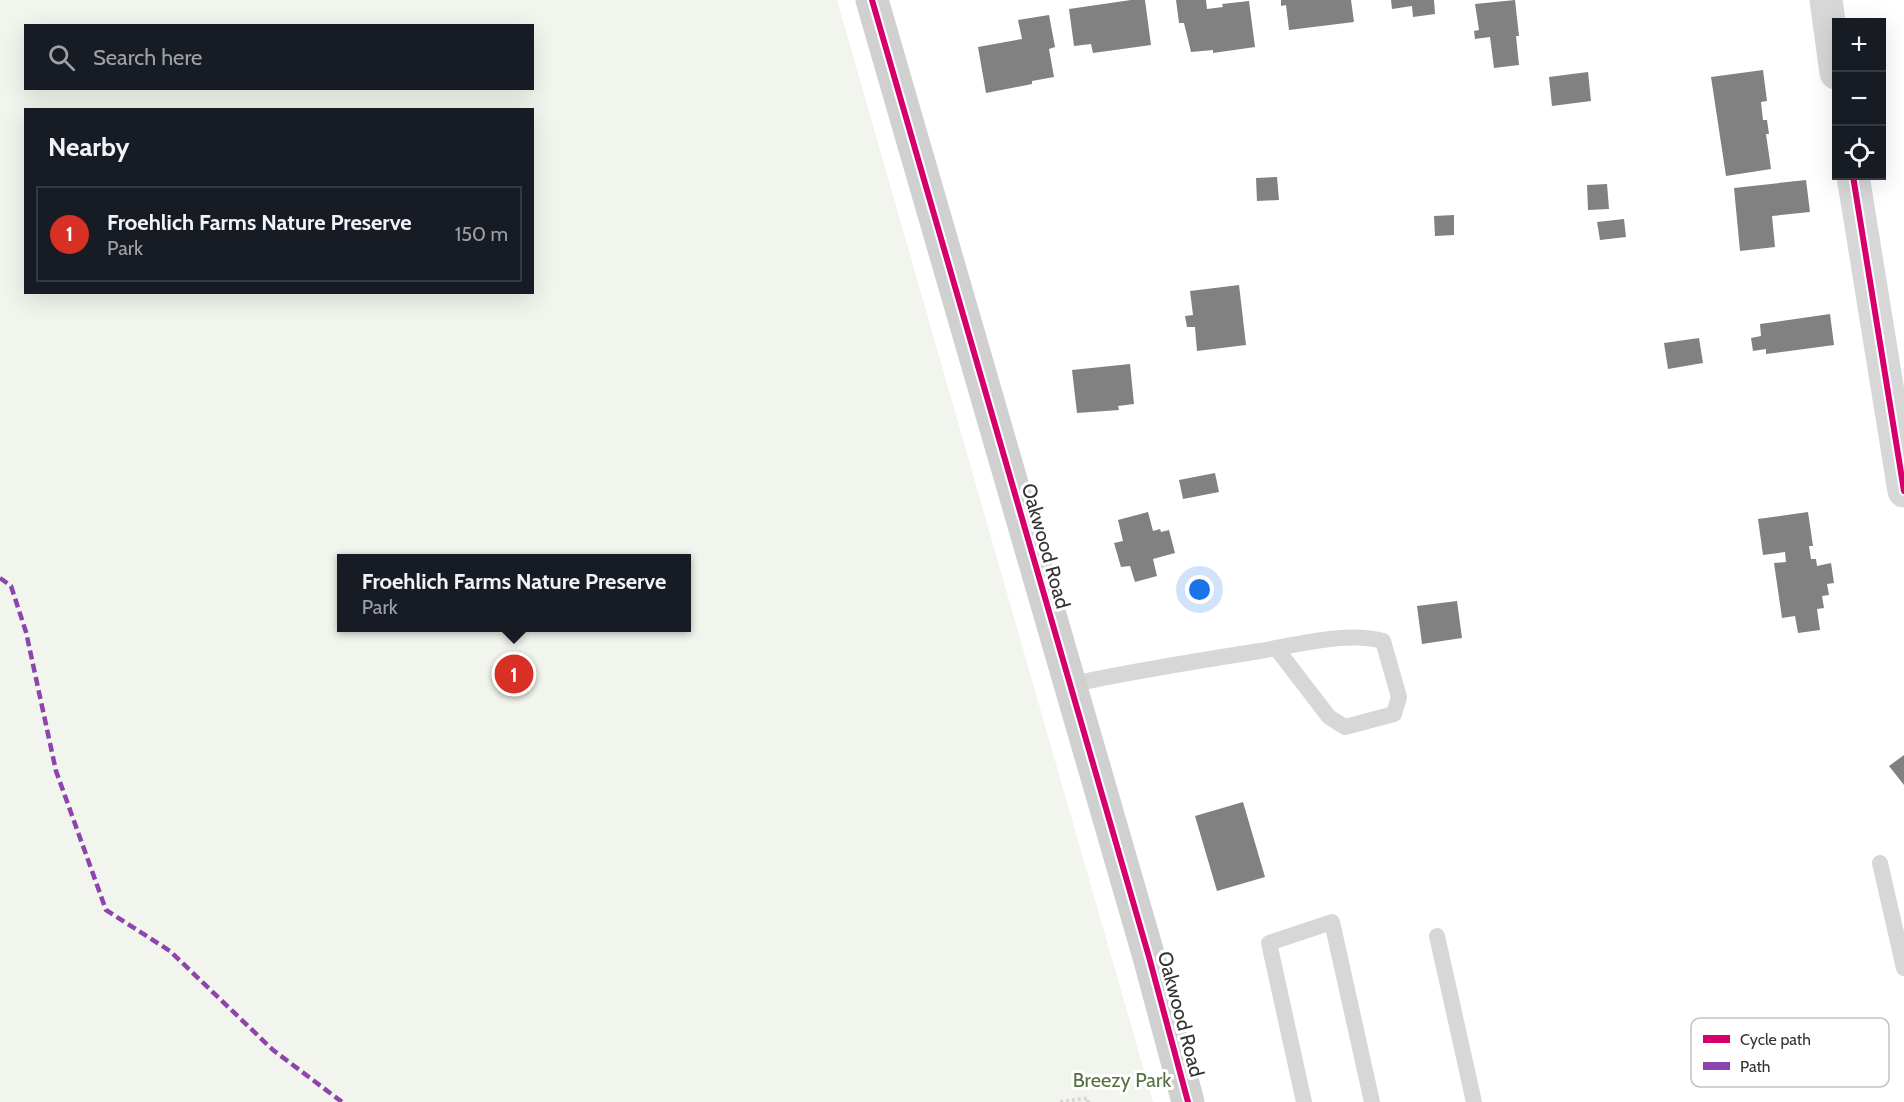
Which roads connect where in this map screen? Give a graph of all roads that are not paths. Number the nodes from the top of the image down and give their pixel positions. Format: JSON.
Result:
{"nodes":[{"id":1,"x":872,"y":0,"type":"edge"},
{"id":2,"x":1826,"y":0,"type":"edge"},
{"id":3,"x":1836,"y":72,"type":"edge"},
{"id":4,"x":1854,"y":180,"type":"edge"},
{"id":5,"x":1904,"y":491,"type":"edge"},
{"id":6,"x":1276,"y":648,"type":"junction"},
{"id":7,"x":1069,"y":685,"type":"junction"},
{"id":8,"x":1880,"y":863,"type":"dead end"},
{"id":9,"x":1437,"y":936,"type":"dead end"},
{"id":10,"x":1904,"y":968,"type":"edge"},
{"id":11,"x":1188,"y":1102,"type":"edge"},
{"id":12,"x":1304,"y":1102,"type":"edge"},
{"id":13,"x":1372,"y":1102,"type":"edge"},
{"id":14,"x":1474,"y":1102,"type":"edge"}],
"edges":[{"from":1,"to":7,"type":"main road","name":"Oakwood Road"},
{"from":2,"to":3,"type":"street"},
{"from":4,"to":5,"type":"street"},
{"from":6,"to":6,"type":"lane"},
{"from":6,"to":7,"type":"lane"},
{"from":7,"to":11,"type":"main road","name":"Oakwood Road"},
{"from":8,"to":10,"type":"lane"},
{"from":9,"to":14,"type":"lane"},
{"from":12,"to":13,"type":"lane"}]}
